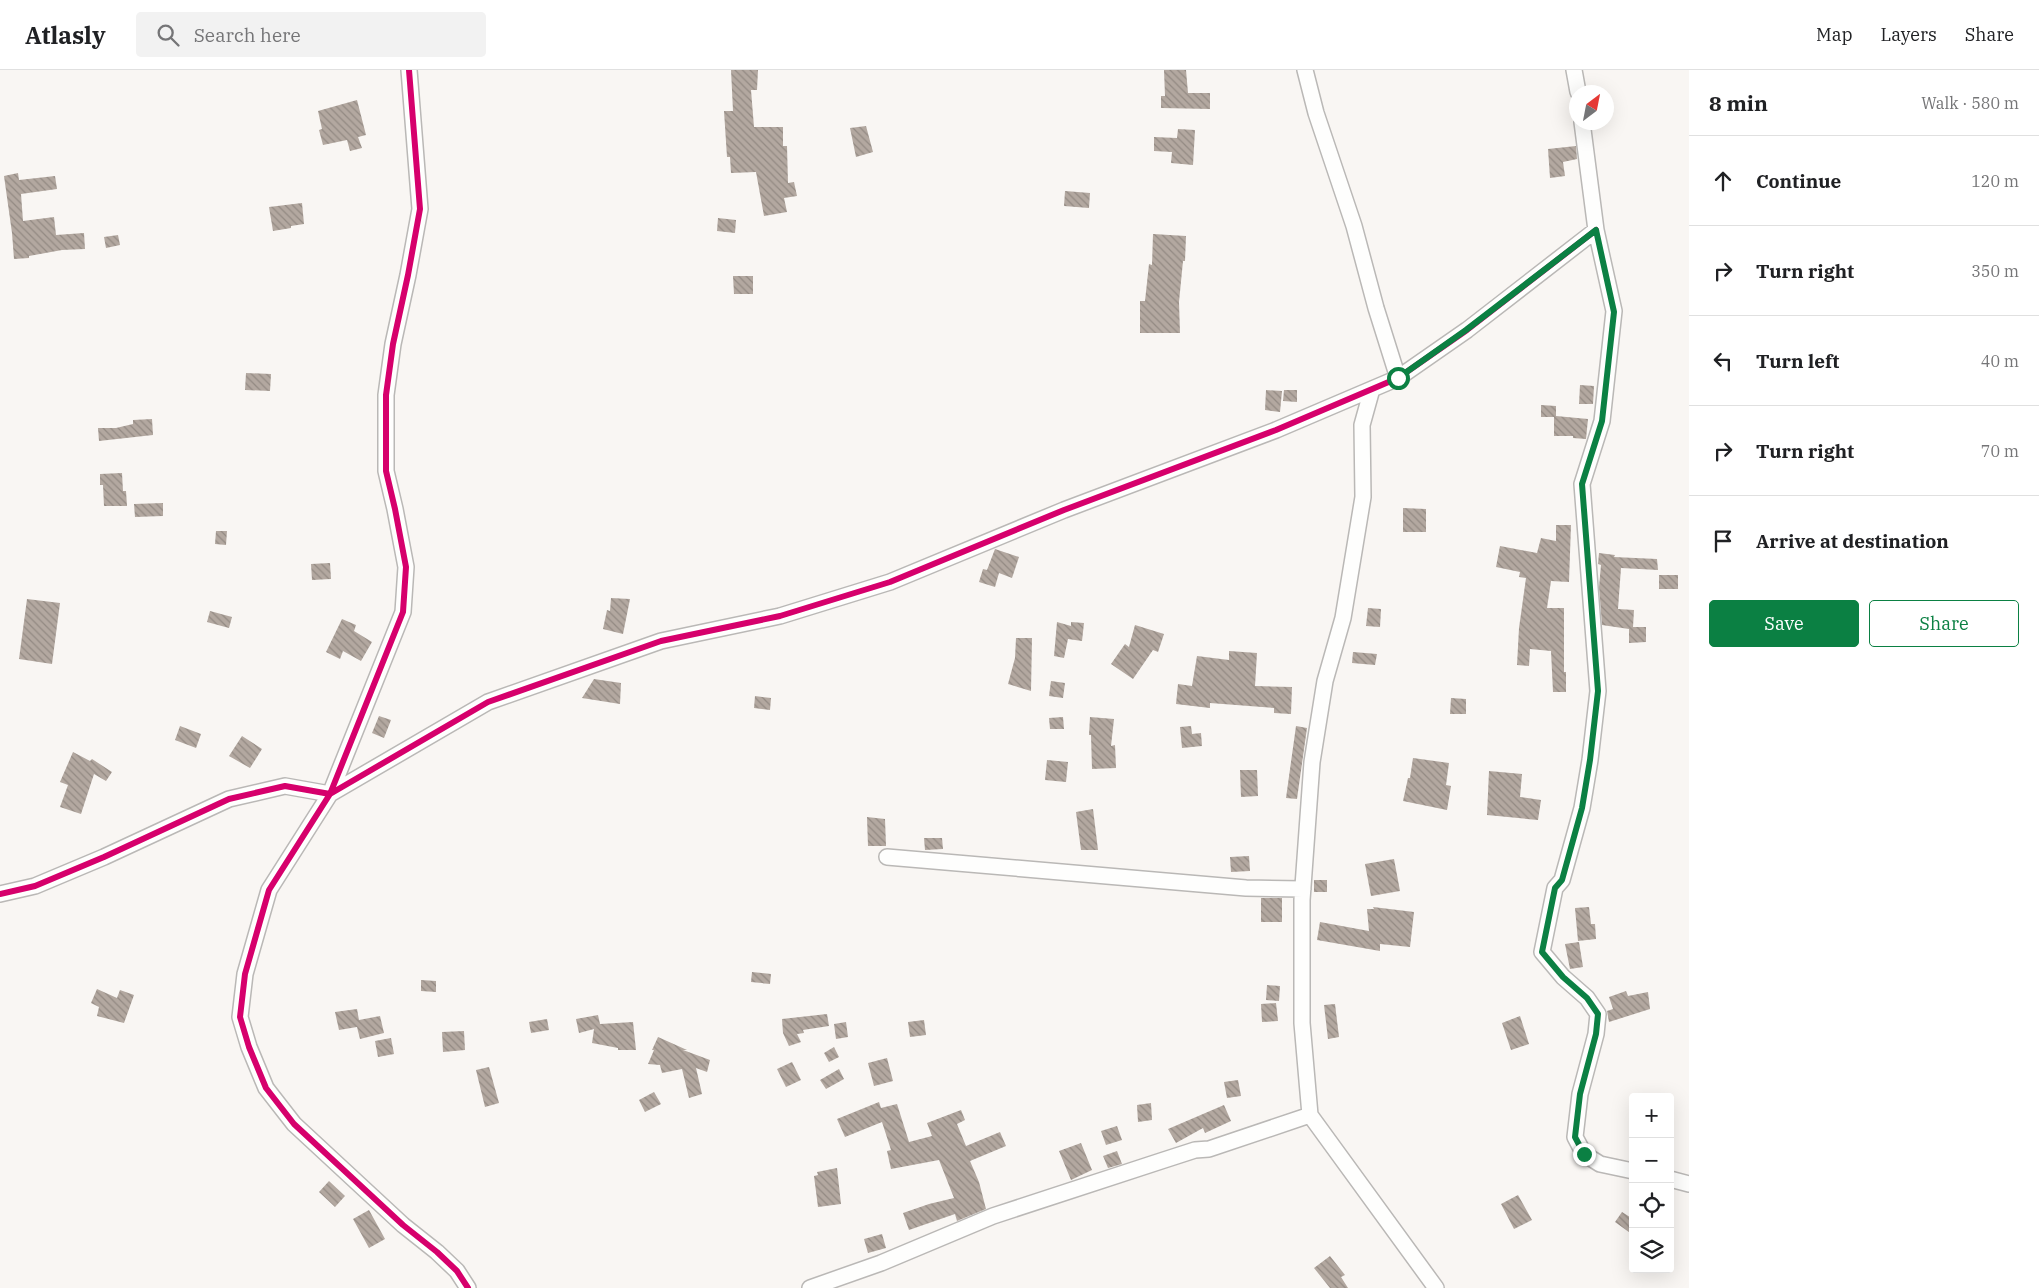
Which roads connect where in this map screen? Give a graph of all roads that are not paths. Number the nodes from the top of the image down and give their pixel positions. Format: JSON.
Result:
{"nodes":[{"id":1,"x":409,"y":70,"type":"edge"},
{"id":2,"x":1306,"y":70,"type":"edge"},
{"id":3,"x":1574,"y":70,"type":"edge"},
{"id":4,"x":1577,"y":85,"type":"edge"},
{"id":5,"x":1583,"y":130,"type":"edge"},
{"id":6,"x":1596,"y":230,"type":"junction"},
{"id":7,"x":1398,"y":378,"type":"junction"},
{"id":8,"x":1372,"y":389,"type":"junction"},
{"id":9,"x":330,"y":794,"type":"junction"},
{"id":10,"x":887,"y":857,"type":"dead end"},
{"id":11,"x":1303,"y":889,"type":"junction"},
{"id":12,"x":0,"y":894,"type":"edge"},
{"id":13,"x":1310,"y":1115,"type":"junction"},
{"id":14,"x":1629,"y":1170,"type":"edge"},
{"id":15,"x":1674,"y":1180,"type":"edge"},
{"id":16,"x":1689,"y":1184,"type":"edge"},
{"id":17,"x":468,"y":1288,"type":"edge"},
{"id":18,"x":810,"y":1288,"type":"edge"},
{"id":19,"x":1436,"y":1288,"type":"edge"}],
"edges":[{"from":1,"to":9,"type":"street"},
{"from":2,"to":7,"type":"street"},
{"from":3,"to":4,"type":"street"},
{"from":5,"to":6,"type":"street"},
{"from":6,"to":7,"type":"street"},
{"from":6,"to":14,"type":"street"},
{"from":7,"to":8,"type":"street"},
{"from":8,"to":9,"type":"street"},
{"from":8,"to":11,"type":"street"},
{"from":9,"to":12,"type":"street"},
{"from":9,"to":17,"type":"street"},
{"from":10,"to":11,"type":"street"},
{"from":11,"to":13,"type":"street"},
{"from":13,"to":18,"type":"street"},
{"from":13,"to":19,"type":"street"},
{"from":15,"to":16,"type":"street"}]}
